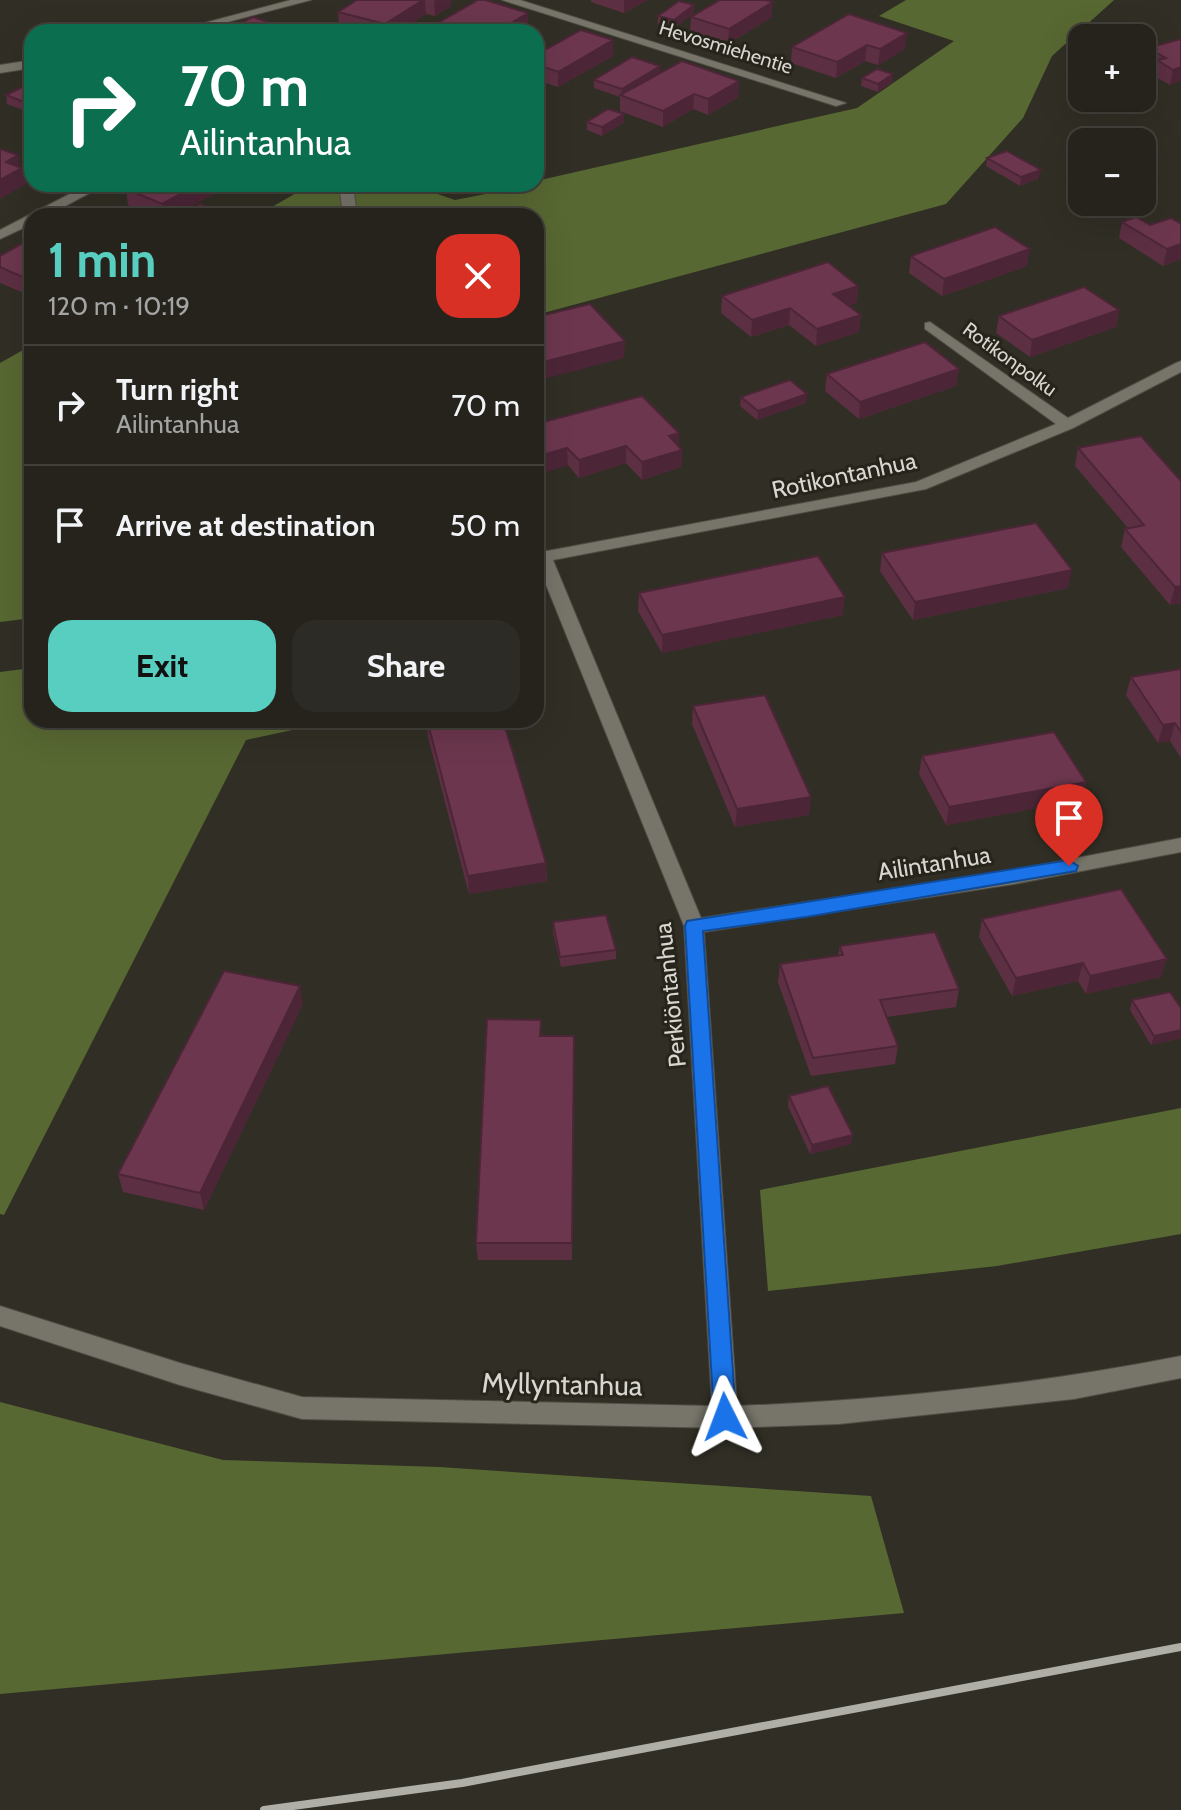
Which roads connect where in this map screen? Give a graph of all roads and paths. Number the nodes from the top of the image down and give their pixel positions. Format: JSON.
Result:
{"nodes":[{"id":1,"x":305,"y":0,"type":"edge"},
{"id":2,"x":508,"y":0,"type":"edge"},
{"id":3,"x":208,"y":24,"type":"edge"},
{"id":4,"x":24,"y":65,"type":"edge"},
{"id":5,"x":0,"y":69,"type":"edge"},
{"id":6,"x":840,"y":103,"type":"dead end"},
{"id":7,"x":83,"y":192,"type":"edge"},
{"id":8,"x":52,"y":208,"type":"edge"},
{"id":9,"x":24,"y":223,"type":"edge"},
{"id":10,"x":0,"y":235,"type":"edge"},
{"id":11,"x":930,"y":326,"type":"dead end"},
{"id":12,"x":1181,"y":366,"type":"edge"},
{"id":13,"x":1067,"y":425,"type":"junction"},
{"id":14,"x":544,"y":553,"type":"edge"},
{"id":15,"x":544,"y":566,"type":"edge"},
{"id":16,"x":1181,"y":845,"type":"edge"},
{"id":17,"x":694,"y":926,"type":"junction"},
{"id":18,"x":0,"y":1316,"type":"edge"},
{"id":19,"x":1181,"y":1367,"type":"edge"},
{"id":20,"x":725,"y":1417,"type":"junction"}],
"edges":[{"from":1,"to":3,"type":"street"},
{"from":2,"to":6,"type":"street","name":"Hevosmiehentie"},
{"from":4,"to":5,"type":"street"},
{"from":7,"to":8,"type":"street"},
{"from":9,"to":10,"type":"street"},
{"from":11,"to":13,"type":"street","name":"Rotikonpolku"},
{"from":12,"to":13,"type":"street","name":"Rotikontanhua"},
{"from":13,"to":14,"type":"street","name":"Rotikontanhua"},
{"from":15,"to":17,"type":"street","name":"Perkiöntanhua"},
{"from":16,"to":17,"type":"street","name":"Ailintanhua"},
{"from":17,"to":20,"type":"street","name":"Perkiöntanhua"},
{"from":18,"to":20,"type":"street","name":"Myllyntanhua"},
{"from":19,"to":20,"type":"street","name":"Myllyntanhua"}]}
